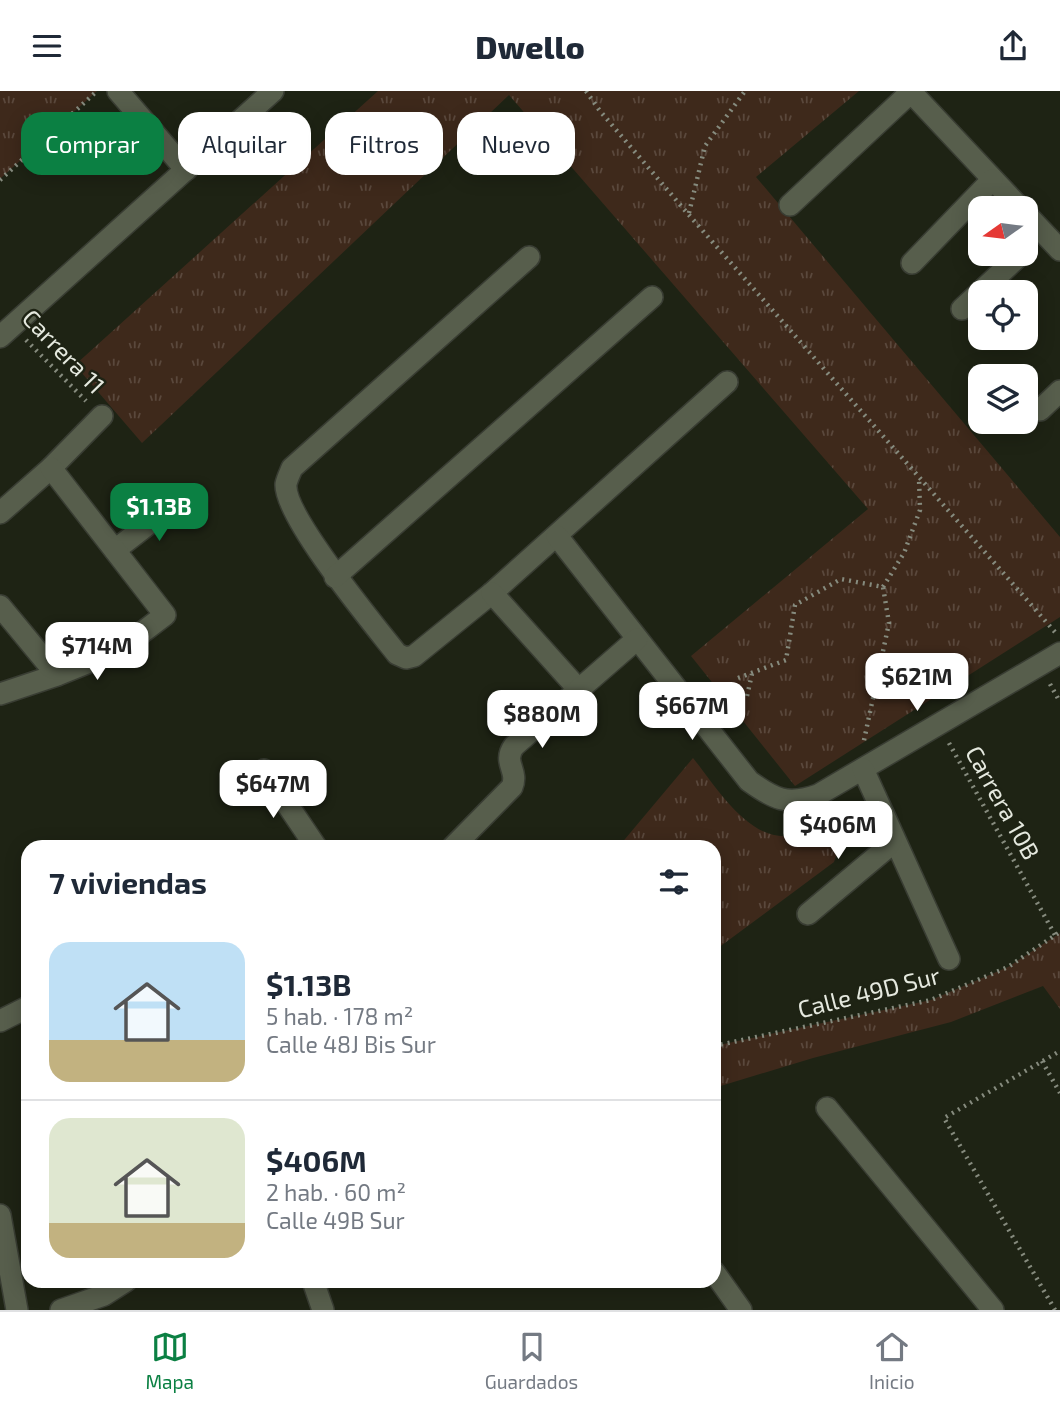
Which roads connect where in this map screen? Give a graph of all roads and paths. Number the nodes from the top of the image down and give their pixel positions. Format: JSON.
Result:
{"nodes":[{"id":1,"x":97,"y":91,"type":"edge"},
{"id":2,"x":118,"y":91,"type":"edge"},
{"id":3,"x":274,"y":91,"type":"edge"},
{"id":4,"x":586,"y":91,"type":"edge"},
{"id":5,"x":745,"y":91,"type":"edge"},
{"id":6,"x":251,"y":112,"type":"edge"},
{"id":7,"x":178,"y":161,"type":"edge"},
{"id":8,"x":180,"y":175,"type":"edge"},
{"id":9,"x":0,"y":180,"type":"edge"},
{"id":10,"x":992,"y":180,"type":"junction"},
{"id":11,"x":1008,"y":196,"type":"edge"},
{"id":12,"x":790,"y":205,"type":"dead end"},
{"id":13,"x":688,"y":214,"type":"junction"},
{"id":14,"x":1038,"y":226,"type":"edge"},
{"id":15,"x":1044,"y":232,"type":"junction"},
{"id":16,"x":1038,"y":238,"type":"edge"},
{"id":17,"x":1060,"y":250,"type":"edge"},
{"id":18,"x":529,"y":257,"type":"dead end"},
{"id":19,"x":912,"y":263,"type":"dead end"},
{"id":20,"x":1008,"y":266,"type":"edge"},
{"id":21,"x":652,"y":297,"type":"dead end"},
{"id":22,"x":962,"y":309,"type":"dead end"},
{"id":23,"x":6,"y":331,"type":"edge"},
{"id":24,"x":727,"y":382,"type":"dead end"},
{"id":25,"x":1060,"y":391,"type":"edge"},
{"id":26,"x":1040,"y":410,"type":"dead end"},
{"id":27,"x":102,"y":417,"type":"joint"},
{"id":28,"x":51,"y":468,"type":"junction"},
{"id":29,"x":919,"y":477,"type":"junction"},
{"id":30,"x":177,"y":502,"type":"dead end"},
{"id":31,"x":0,"y":513,"type":"edge"},
{"id":32,"x":557,"y":536,"type":"junction"},
{"id":33,"x":115,"y":550,"type":"junction"},
{"id":34,"x":335,"y":577,"type":"junction"},
{"id":35,"x":883,"y":587,"type":"junction"},
{"id":36,"x":492,"y":593,"type":"junction"},
{"id":37,"x":0,"y":606,"type":"edge"},
{"id":38,"x":1060,"y":638,"type":"edge"},
{"id":39,"x":637,"y":639,"type":"junction"},
{"id":40,"x":1060,"y":653,"type":"edge"},
{"id":41,"x":752,"y":673,"type":"junction"},
{"id":42,"x":57,"y":675,"type":"junction"},
{"id":43,"x":738,"y":678,"type":"dead end"},
{"id":44,"x":580,"y":691,"type":"junction"},
{"id":45,"x":0,"y":694,"type":"edge"},
{"id":46,"x":747,"y":696,"type":"dead end"},
{"id":47,"x":939,"y":724,"type":"junction"},
{"id":48,"x":264,"y":770,"type":"dead end"},
{"id":49,"x":860,"y":771,"type":"junction"},
{"id":50,"x":311,"y":840,"type":"edge"},
{"id":51,"x":460,"y":840,"type":"edge"},
{"id":52,"x":895,"y":841,"type":"junction"},
{"id":53,"x":808,"y":915,"type":"dead end"},
{"id":54,"x":1058,"y":934,"type":"edge"},
{"id":55,"x":949,"y":959,"type":"dead end"},
{"id":56,"x":21,"y":1010,"type":"edge"},
{"id":57,"x":0,"y":1021,"type":"edge"},
{"id":58,"x":721,"y":1045,"type":"edge"},
{"id":59,"x":1060,"y":1051,"type":"edge"},
{"id":60,"x":1042,"y":1061,"type":"junction"},
{"id":61,"x":1060,"y":1093,"type":"edge"},
{"id":62,"x":827,"y":1108,"type":"dead end"},
{"id":63,"x":0,"y":1215,"type":"edge"},
{"id":64,"x":721,"y":1282,"type":"edge"},
{"id":65,"x":115,"y":1288,"type":"edge"},
{"id":66,"x":315,"y":1288,"type":"edge"},
{"id":67,"x":18,"y":1310,"type":"edge"},
{"id":68,"x":61,"y":1310,"type":"edge"},
{"id":69,"x":323,"y":1310,"type":"edge"},
{"id":70,"x":741,"y":1310,"type":"edge"},
{"id":71,"x":993,"y":1310,"type":"edge"},
{"id":72,"x":1055,"y":1310,"type":"edge"}],
"edges":[{"from":1,"to":9,"type":"path"},
{"from":2,"to":7,"type":"street"},
{"from":3,"to":6,"type":"street"},
{"from":4,"to":13,"type":"path"},
{"from":5,"to":13,"type":"path"},
{"from":8,"to":23,"type":"street"},
{"from":10,"to":11,"type":"street"},
{"from":10,"to":12,"type":"street"},
{"from":10,"to":19,"type":"street"},
{"from":13,"to":29,"type":"path"},
{"from":14,"to":15,"type":"street"},
{"from":15,"to":16,"type":"street"},
{"from":15,"to":17,"type":"street"},
{"from":18,"to":34,"type":"street"},
{"from":20,"to":22,"type":"street"},
{"from":21,"to":34,"type":"street"},
{"from":23,"to":27,"type":"path","name":"Carrera 11"},
{"from":24,"to":32,"type":"street"},
{"from":25,"to":26,"type":"street"},
{"from":27,"to":28,"type":"street"},
{"from":28,"to":31,"type":"street"},
{"from":28,"to":33,"type":"street"},
{"from":29,"to":35,"type":"path"},
{"from":29,"to":38,"type":"path"},
{"from":30,"to":33,"type":"street"},
{"from":32,"to":36,"type":"street"},
{"from":32,"to":39,"type":"street"},
{"from":33,"to":42,"type":"street"},
{"from":34,"to":36,"type":"street"},
{"from":35,"to":41,"type":"path"},
{"from":35,"to":49,"type":"path"},
{"from":36,"to":44,"type":"street"},
{"from":37,"to":42,"type":"street"},
{"from":39,"to":44,"type":"street"},
{"from":39,"to":49,"type":"street"},
{"from":40,"to":47,"type":"street"},
{"from":41,"to":43,"type":"path"},
{"from":41,"to":46,"type":"path"},
{"from":42,"to":45,"type":"street"},
{"from":44,"to":51,"type":"street"},
{"from":47,"to":49,"type":"street"},
{"from":47,"to":54,"type":"path","name":"Carrera 10B"},
{"from":48,"to":50,"type":"street"},
{"from":49,"to":52,"type":"street"},
{"from":52,"to":53,"type":"street"},
{"from":52,"to":55,"type":"street"},
{"from":54,"to":58,"type":"path","name":"Calle 49D Sur"},
{"from":56,"to":57,"type":"street"},
{"from":59,"to":60,"type":"path"},
{"from":60,"to":61,"type":"path"},
{"from":60,"to":72,"type":"path"},
{"from":62,"to":71,"type":"street"},
{"from":63,"to":67,"type":"street"},
{"from":64,"to":70,"type":"street"},
{"from":65,"to":68,"type":"street"},
{"from":66,"to":69,"type":"street"}]}
